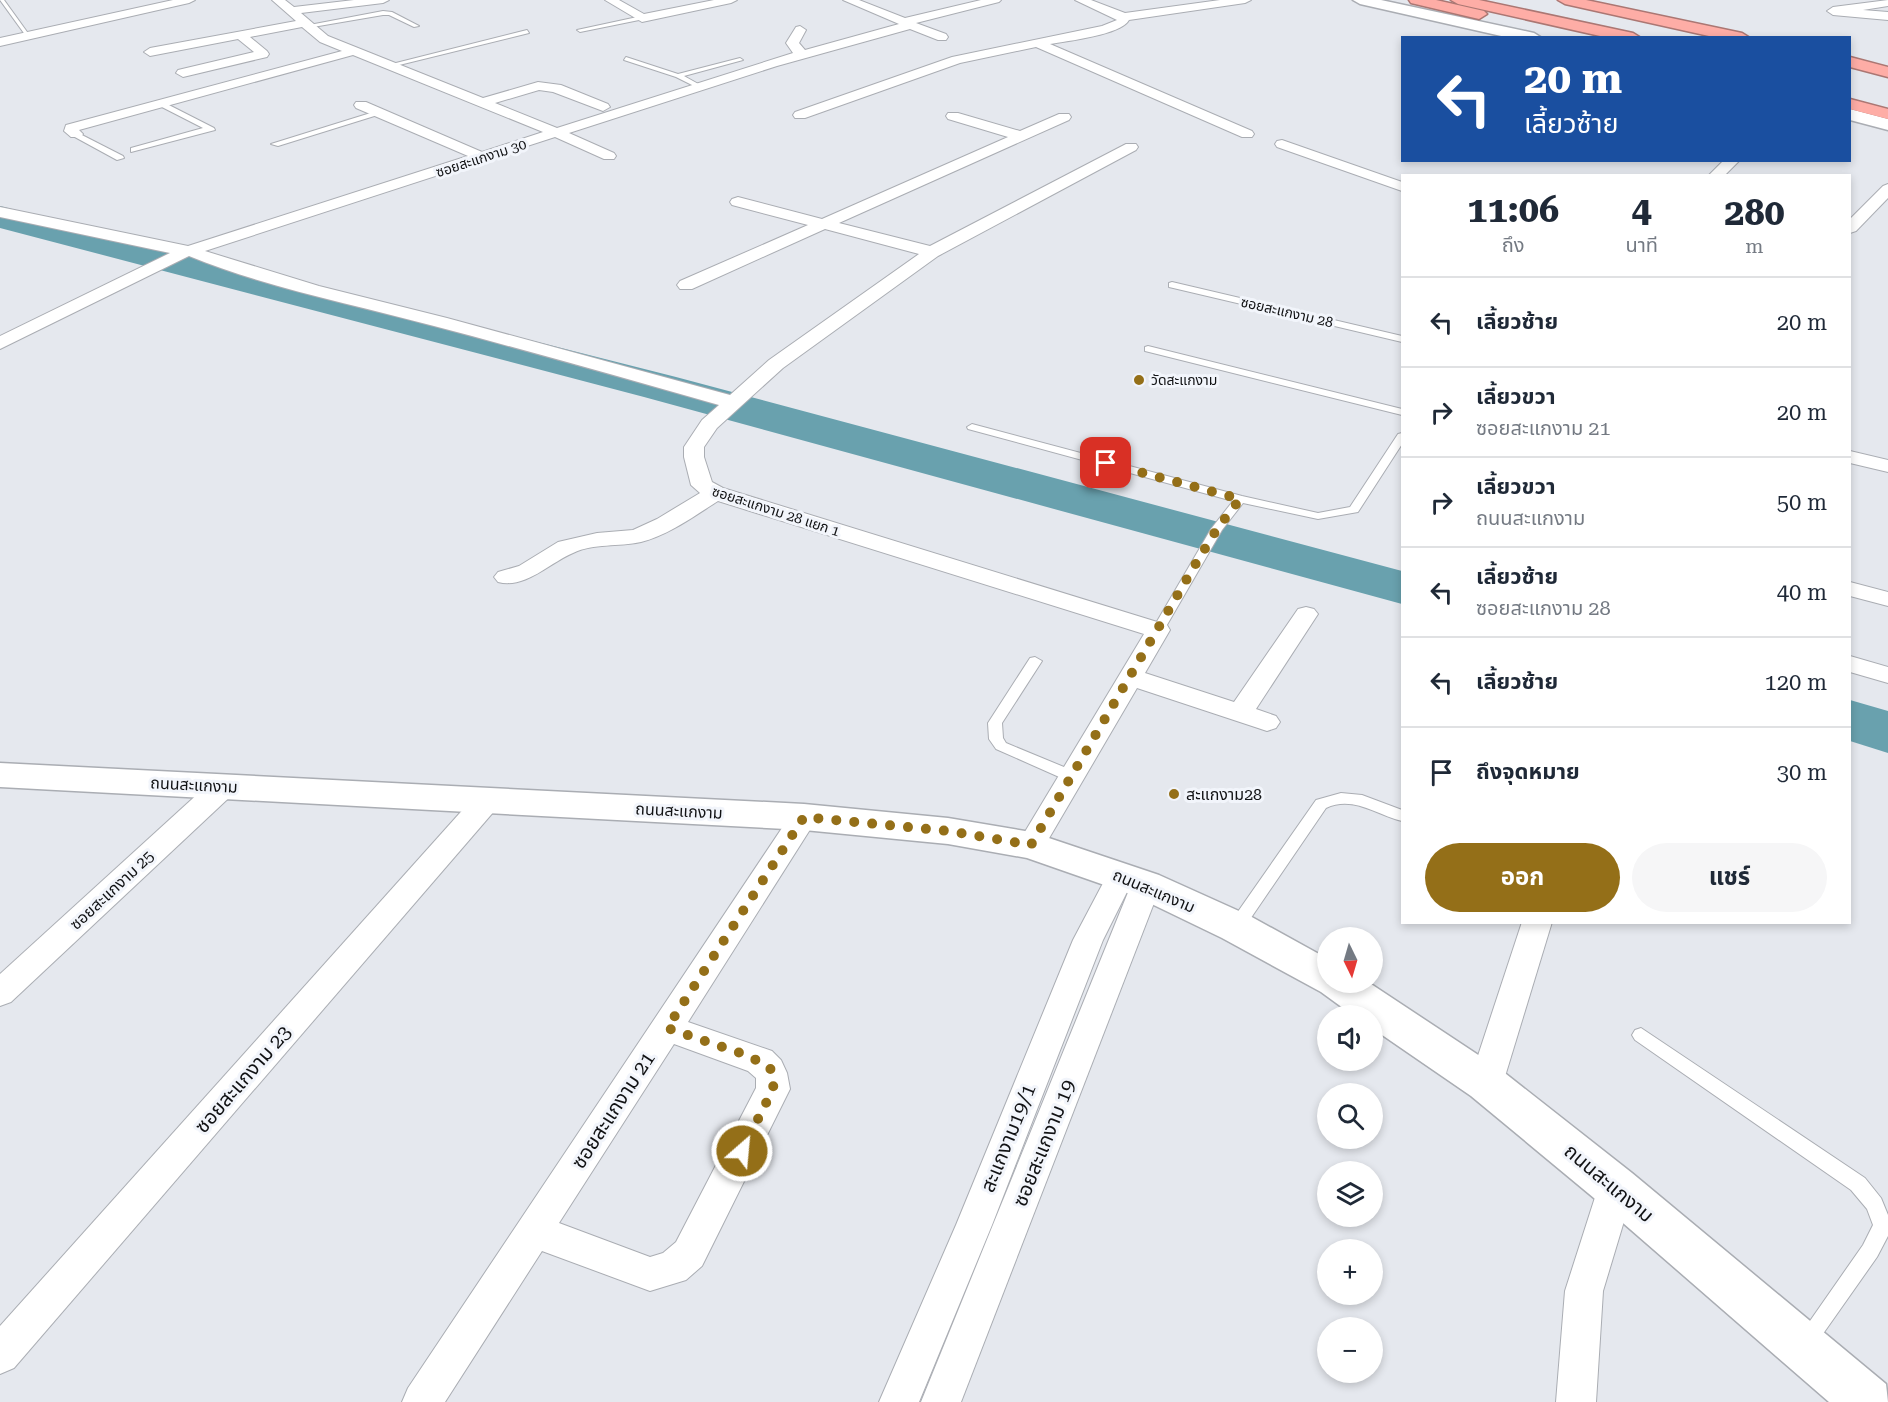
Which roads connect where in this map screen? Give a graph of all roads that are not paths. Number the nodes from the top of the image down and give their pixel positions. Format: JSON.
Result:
{"nodes":[{"id":1,"x":1,"y":0,"type":"edge"},
{"id":2,"x":189,"y":0,"type":"edge"},
{"id":3,"x":278,"y":0,"type":"edge"},
{"id":4,"x":383,"y":0,"type":"edge"},
{"id":5,"x":611,"y":0,"type":"edge"},
{"id":6,"x":731,"y":0,"type":"edge"},
{"id":7,"x":849,"y":0,"type":"edge"},
{"id":8,"x":995,"y":0,"type":"edge"},
{"id":9,"x":1081,"y":0,"type":"edge"},
{"id":10,"x":1245,"y":0,"type":"edge"},
{"id":11,"x":1360,"y":0,"type":"edge"},
{"id":12,"x":1416,"y":0,"type":"edge"},
{"id":13,"x":1458,"y":0,"type":"edge"},
{"id":14,"x":1515,"y":0,"type":"edge"},
{"id":15,"x":1565,"y":0,"type":"edge"},
{"id":16,"x":1888,"y":3,"type":"edge"},
{"id":17,"x":292,"y":11,"type":"junction"},
{"id":18,"x":1888,"y":16,"type":"edge"},
{"id":19,"x":1124,"y":17,"type":"junction"},
{"id":20,"x":642,"y":18,"type":"junction"},
{"id":21,"x":306,"y":24,"type":"junction"},
{"id":22,"x":908,"y":24,"type":"junction"},
{"id":23,"x":416,"y":26,"type":"dead end"},
{"id":24,"x":580,"y":30,"type":"dead end"},
{"id":25,"x":800,"y":30,"type":"dead end"},
{"id":26,"x":527,"y":32,"type":"dead end"},
{"id":27,"x":28,"y":35,"type":"junction"},
{"id":28,"x":241,"y":35,"type":"junction"},
{"id":29,"x":1525,"y":36,"type":"edge"},
{"id":30,"x":1571,"y":36,"type":"edge"},
{"id":31,"x":1624,"y":36,"type":"edge"},
{"id":32,"x":1679,"y":36,"type":"edge"},
{"id":33,"x":1733,"y":36,"type":"edge"},
{"id":34,"x":942,"y":37,"type":"dead end"},
{"id":35,"x":0,"y":42,"type":"edge"},
{"id":36,"x":1036,"y":43,"type":"junction"},
{"id":37,"x":150,"y":52,"type":"dead end"},
{"id":38,"x":351,"y":52,"type":"junction"},
{"id":39,"x":802,"y":54,"type":"junction"},
{"id":40,"x":626,"y":59,"type":"dead end"},
{"id":41,"x":740,"y":60,"type":"dead end"},
{"id":42,"x":1851,"y":62,"type":"edge"},
{"id":43,"x":387,"y":66,"type":"junction"},
{"id":44,"x":1888,"y":72,"type":"edge"},
{"id":45,"x":183,"y":73,"type":"dead end"},
{"id":46,"x":678,"y":76,"type":"junction"},
{"id":47,"x":1851,"y":76,"type":"edge"},
{"id":48,"x":1888,"y":85,"type":"edge"},
{"id":49,"x":700,"y":87,"type":"junction"},
{"id":50,"x":1851,"y":91,"type":"edge"},
{"id":51,"x":1888,"y":101,"type":"edge"},
{"id":52,"x":161,"y":103,"type":"junction"},
{"id":53,"x":481,"y":103,"type":"junction"},
{"id":54,"x":1851,"y":104,"type":"edge"},
{"id":55,"x":361,"y":105,"type":"dead end"},
{"id":56,"x":603,"y":107,"type":"dead end"},
{"id":57,"x":380,"y":114,"type":"junction"},
{"id":58,"x":1851,"y":114,"type":"edge"},
{"id":59,"x":1888,"y":114,"type":"edge"},
{"id":60,"x":800,"y":115,"type":"dead end"},
{"id":61,"x":953,"y":116,"type":"dead end"},
{"id":62,"x":1064,"y":117,"type":"dead end"},
{"id":63,"x":1888,"y":125,"type":"edge"},
{"id":64,"x":557,"y":133,"type":"junction"},
{"id":65,"x":76,"y":134,"type":"joint"},
{"id":66,"x":1246,"y":134,"type":"dead end"},
{"id":67,"x":1021,"y":136,"type":"junction"},
{"id":68,"x":275,"y":144,"type":"dead end"},
{"id":69,"x":1282,"y":144,"type":"dead end"},
{"id":70,"x":1131,"y":147,"type":"dead end"},
{"id":71,"x":134,"y":150,"type":"dead end"},
{"id":72,"x":609,"y":156,"type":"dead end"},
{"id":73,"x":482,"y":157,"type":"junction"},
{"id":74,"x":120,"y":158,"type":"dead end"},
{"id":75,"x":1731,"y":162,"type":"edge"},
{"id":76,"x":1717,"y":174,"type":"edge"},
{"id":77,"x":1401,"y":187,"type":"edge"},
{"id":78,"x":1888,"y":189,"type":"edge"},
{"id":79,"x":738,"y":202,"type":"dead end"},
{"id":80,"x":0,"y":212,"type":"edge"},
{"id":81,"x":827,"y":224,"type":"junction"},
{"id":82,"x":1851,"y":227,"type":"edge"},
{"id":83,"x":187,"y":252,"type":"junction"},
{"id":84,"x":932,"y":252,"type":"junction"},
{"id":85,"x":686,"y":285,"type":"dead end"},
{"id":86,"x":1172,"y":285,"type":"dead end"},
{"id":87,"x":1401,"y":339,"type":"edge"},
{"id":88,"x":0,"y":343,"type":"edge"},
{"id":89,"x":1148,"y":349,"type":"dead end"},
{"id":90,"x":730,"y":403,"type":"junction"},
{"id":91,"x":1401,"y":412,"type":"edge"},
{"id":92,"x":972,"y":427,"type":"dead end"},
{"id":93,"x":1401,"y":438,"type":"edge"},
{"id":94,"x":1851,"y":457,"type":"edge"},
{"id":95,"x":1888,"y":466,"type":"edge"},
{"id":96,"x":715,"y":494,"type":"junction"},
{"id":97,"x":1240,"y":499,"type":"junction"},
{"id":98,"x":506,"y":577,"type":"dead end"},
{"id":99,"x":1851,"y":589,"type":"edge"},
{"id":100,"x":1888,"y":599,"type":"edge"},
{"id":101,"x":1306,"y":614,"type":"dead end"},
{"id":102,"x":1158,"y":630,"type":"junction"},
{"id":103,"x":1035,"y":661,"type":"dead end"},
{"id":104,"x":1851,"y":664,"type":"edge"},
{"id":105,"x":1888,"y":675,"type":"edge"},
{"id":106,"x":1130,"y":677,"type":"junction"},
{"id":107,"x":1240,"y":713,"type":"junction"},
{"id":108,"x":1267,"y":722,"type":"dead end"},
{"id":109,"x":0,"y":775,"type":"edge"},
{"id":110,"x":1071,"y":776,"type":"junction"},
{"id":111,"x":223,"y":787,"type":"junction"},
{"id":112,"x":486,"y":802,"type":"junction"},
{"id":113,"x":1401,"y":816,"type":"edge"},
{"id":114,"x":804,"y":817,"type":"junction"},
{"id":115,"x":1031,"y":845,"type":"junction"},
{"id":116,"x":1134,"y":880,"type":"junction"},
{"id":117,"x":1536,"y":924,"type":"edge"},
{"id":118,"x":1236,"y":927,"type":"junction"},
{"id":119,"x":1317,"y":972,"type":"edge"},
{"id":120,"x":0,"y":993,"type":"edge"},
{"id":121,"x":1352,"y":993,"type":"edge"},
{"id":122,"x":667,"y":1028,"type":"junction"},
{"id":123,"x":1641,"y":1035,"type":"dead end"},
{"id":124,"x":1486,"y":1083,"type":"junction"},
{"id":125,"x":1616,"y":1188,"type":"junction"},
{"id":126,"x":534,"y":1231,"type":"junction"},
{"id":127,"x":1802,"y":1346,"type":"junction"},
{"id":128,"x":0,"y":1355,"type":"edge"},
{"id":129,"x":422,"y":1402,"type":"edge"},
{"id":130,"x":899,"y":1402,"type":"edge"},
{"id":131,"x":941,"y":1402,"type":"edge"},
{"id":132,"x":1576,"y":1402,"type":"edge"},
{"id":133,"x":1868,"y":1402,"type":"edge"}],
"edges":[{"from":1,"to":27,"type":"lane"},
{"from":2,"to":27,"type":"street"},
{"from":3,"to":17,"type":"street"},
{"from":4,"to":17,"type":"street"},
{"from":5,"to":20,"type":"street"},
{"from":6,"to":20,"type":"street"},
{"from":7,"to":22,"type":"street"},
{"from":8,"to":22,"type":"street","name":"ซอยสะแกงาม 30"},
{"from":9,"to":19,"type":"street"},
{"from":10,"to":19,"type":"street"},
{"from":11,"to":29,"type":"street"},
{"from":12,"to":30,"type":"highway"},
{"from":13,"to":31,"type":"highway"},
{"from":14,"to":32,"type":"highway"},
{"from":15,"to":33,"type":"highway"},
{"from":16,"to":18,"type":"street"},
{"from":17,"to":21,"type":"street"},
{"from":19,"to":36,"type":"street"},
{"from":20,"to":24,"type":"lane"},
{"from":21,"to":23,"type":"lane"},
{"from":21,"to":28,"type":"street"},
{"from":21,"to":38,"type":"street"},
{"from":22,"to":34,"type":"street"},
{"from":22,"to":39,"type":"street","name":"ซอยสะแกงาม 30"},
{"from":25,"to":39,"type":"street"},
{"from":26,"to":43,"type":"lane"},
{"from":27,"to":35,"type":"street"},
{"from":28,"to":37,"type":"street"},
{"from":28,"to":45,"type":"street"},
{"from":36,"to":60,"type":"street"},
{"from":36,"to":66,"type":"street"},
{"from":38,"to":43,"type":"street"},
{"from":38,"to":52,"type":"street"},
{"from":39,"to":49,"type":"street","name":"ซอยสะแกงาม 30"},
{"from":40,"to":46,"type":"lane"},
{"from":41,"to":46,"type":"lane"},
{"from":42,"to":44,"type":"highway"},
{"from":43,"to":53,"type":"street"},
{"from":46,"to":49,"type":"lane"},
{"from":47,"to":48,"type":"highway"},
{"from":49,"to":64,"type":"street","name":"ซอยสะแกงาม 30"},
{"from":50,"to":51,"type":"highway"},
{"from":52,"to":65,"type":"street"},
{"from":52,"to":71,"type":"lane"},
{"from":53,"to":56,"type":"street"},
{"from":53,"to":64,"type":"street"},
{"from":54,"to":59,"type":"highway"},
{"from":55,"to":57,"type":"street"},
{"from":57,"to":68,"type":"lane"},
{"from":57,"to":73,"type":"street"},
{"from":58,"to":63,"type":"street"},
{"from":61,"to":67,"type":"street"},
{"from":62,"to":67,"type":"street"},
{"from":64,"to":72,"type":"street"},
{"from":64,"to":73,"type":"street","name":"ซอยสะแกงาม 30"},
{"from":65,"to":74,"type":"lane"},
{"from":67,"to":81,"type":"street"},
{"from":69,"to":77,"type":"street"},
{"from":70,"to":84,"type":"street","name":"ซอยสะแกงาม 28 แยก 1"},
{"from":73,"to":83,"type":"street","name":"ซอยสะแกงาม 30"},
{"from":75,"to":76,"type":"street"},
{"from":78,"to":82,"type":"street"},
{"from":79,"to":81,"type":"street"},
{"from":80,"to":83,"type":"street"},
{"from":81,"to":84,"type":"street"},
{"from":81,"to":85,"type":"street"},
{"from":83,"to":88,"type":"street","name":"ซอยสะแกงาม 30"},
{"from":83,"to":90,"type":"street"},
{"from":84,"to":90,"type":"street","name":"ซอยสะแกงาม 28 แยก 1"},
{"from":86,"to":87,"type":"lane","name":"ซอยสะแกงาม 28"},
{"from":89,"to":91,"type":"lane"},
{"from":90,"to":96,"type":"street","name":"ซอยสะแกงาม 28 แยก 1"},
{"from":92,"to":97,"type":"lane"},
{"from":93,"to":97,"type":"lane"},
{"from":94,"to":95,"type":"street"},
{"from":96,"to":98,"type":"street"},
{"from":96,"to":102,"type":"street","name":"ซอยสะแกงาม 28 แยก 1"},
{"from":97,"to":102,"type":"lane"},
{"from":99,"to":100,"type":"street"},
{"from":101,"to":107,"type":"street"},
{"from":102,"to":106,"type":"street"},
{"from":103,"to":110,"type":"lane"},
{"from":104,"to":105,"type":"street"},
{"from":106,"to":107,"type":"street"},
{"from":106,"to":110,"type":"street"},
{"from":107,"to":108,"type":"street"},
{"from":109,"to":111,"type":"street","name":"ถนนสะแกงาม"},
{"from":110,"to":115,"type":"street"},
{"from":111,"to":112,"type":"street","name":"ถนนสะแกงาม"},
{"from":111,"to":120,"type":"street","name":"ซอยสะแกงาม 25"},
{"from":112,"to":114,"type":"street","name":"ถนนสะแกงาม"},
{"from":112,"to":128,"type":"street","name":"ซอยสะแกงาม 23"},
{"from":113,"to":118,"type":"lane"},
{"from":114,"to":115,"type":"street","name":"ถนนสะแกงาม"},
{"from":114,"to":122,"type":"street","name":"ซอยสะแกงาม 21"},
{"from":115,"to":116,"type":"street","name":"ถนนสะแกงาม"},
{"from":116,"to":118,"type":"street","name":"ถนนสะแกงาม"},
{"from":116,"to":130,"type":"street","name":"สะแกงาม19/1"},
{"from":116,"to":131,"type":"street","name":"ซอยสะแกงาม 19"},
{"from":117,"to":124,"type":"street"},
{"from":118,"to":119,"type":"street","name":"ถนนสะแกงาม"},
{"from":121,"to":124,"type":"street","name":"ถนนสะแกงาม"},
{"from":122,"to":126,"type":"street","name":"ซอยสะแกงาม 21"},
{"from":122,"to":126,"type":"street"},
{"from":123,"to":127,"type":"lane"},
{"from":124,"to":125,"type":"street","name":"ถนนสะแกงาม"},
{"from":125,"to":127,"type":"street","name":"ถนนสะแกงาม"},
{"from":125,"to":132,"type":"street"},
{"from":126,"to":129,"type":"street","name":"ซอยสะแกงาม 21"},
{"from":127,"to":133,"type":"street","name":"ถนนสะแกงาม"}]}
